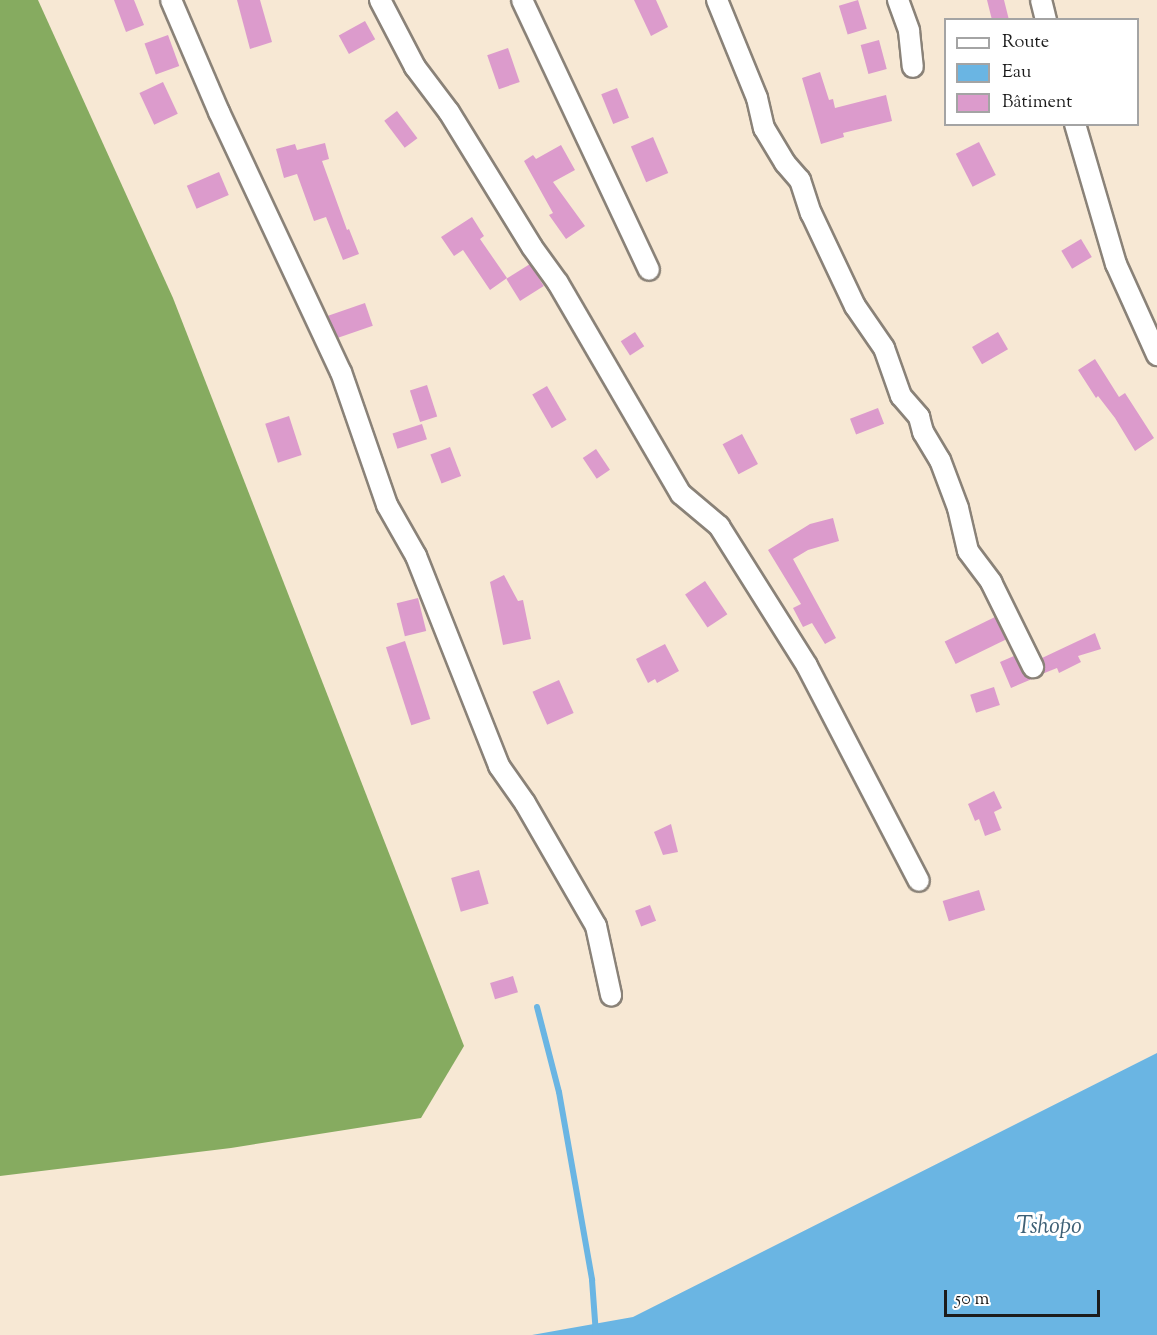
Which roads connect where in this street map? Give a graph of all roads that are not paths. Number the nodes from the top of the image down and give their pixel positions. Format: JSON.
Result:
{"nodes":[{"id":1,"x":171,"y":0,"type":"edge"},
{"id":2,"x":380,"y":0,"type":"edge"},
{"id":3,"x":522,"y":0,"type":"edge"},
{"id":4,"x":717,"y":0,"type":"edge"},
{"id":5,"x":898,"y":0,"type":"edge"},
{"id":6,"x":1041,"y":0,"type":"edge"},
{"id":7,"x":1046,"y":18,"type":"edge"},
{"id":8,"x":913,"y":67,"type":"dead end"},
{"id":9,"x":1076,"y":126,"type":"edge"},
{"id":10,"x":649,"y":270,"type":"dead end"},
{"id":11,"x":1157,"y":355,"type":"edge"},
{"id":12,"x":1033,"y":667,"type":"dead end"},
{"id":13,"x":919,"y":880,"type":"dead end"},
{"id":14,"x":611,"y":995,"type":"dead end"}],
"edges":[{"from":1,"to":14,"type":"street"},
{"from":2,"to":13,"type":"street"},
{"from":3,"to":10,"type":"street"},
{"from":4,"to":12,"type":"street"},
{"from":5,"to":8,"type":"street"},
{"from":6,"to":7,"type":"street"},
{"from":9,"to":11,"type":"street"}]}
